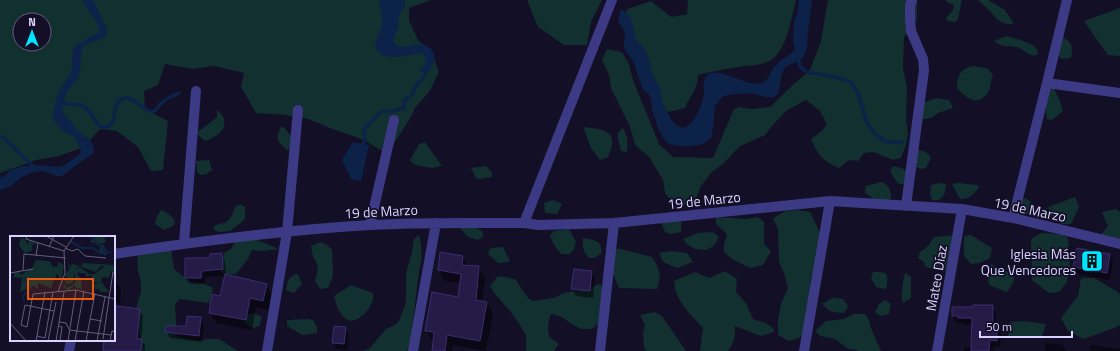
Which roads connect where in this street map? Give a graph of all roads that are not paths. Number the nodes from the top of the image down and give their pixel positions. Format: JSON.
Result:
{"nodes":[{"id":1,"x":612,"y":0,"type":"edge"},
{"id":2,"x":912,"y":0,"type":"edge"},
{"id":3,"x":1067,"y":0,"type":"edge"},
{"id":4,"x":1047,"y":83,"type":"junction"},
{"id":5,"x":196,"y":91,"type":"dead end"},
{"id":6,"x":1120,"y":93,"type":"edge"},
{"id":7,"x":298,"y":110,"type":"dead end"},
{"id":8,"x":394,"y":120,"type":"dead end"},
{"id":9,"x":830,"y":201,"type":"junction"},
{"id":10,"x":906,"y":206,"type":"junction"},
{"id":11,"x":962,"y":209,"type":"junction"},
{"id":12,"x":1013,"y":218,"type":"junction"},
{"id":13,"x":436,"y":223,"type":"junction"},
{"id":14,"x":524,"y":223,"type":"junction"},
{"id":15,"x":614,"y":223,"type":"junction"},
{"id":16,"x":370,"y":225,"type":"junction"},
{"id":17,"x":287,"y":232,"type":"junction"},
{"id":18,"x":184,"y":243,"type":"junction"},
{"id":19,"x":1120,"y":244,"type":"edge"},
{"id":20,"x":115,"y":254,"type":"edge"},
{"id":21,"x":71,"y":341,"type":"edge"},
{"id":22,"x":69,"y":351,"type":"edge"},
{"id":23,"x":267,"y":351,"type":"edge"},
{"id":24,"x":413,"y":351,"type":"edge"},
{"id":25,"x":600,"y":351,"type":"edge"},
{"id":26,"x":804,"y":351,"type":"edge"},
{"id":27,"x":938,"y":351,"type":"edge"}],
"edges":[{"from":1,"to":14,"type":"street"},
{"from":2,"to":10,"type":"street"},
{"from":3,"to":4,"type":"street"},
{"from":4,"to":6,"type":"street"},
{"from":4,"to":12,"type":"street"},
{"from":5,"to":18,"type":"street"},
{"from":7,"to":17,"type":"street"},
{"from":8,"to":16,"type":"street"},
{"from":9,"to":10,"type":"street","name":"19 de Marzo"},
{"from":9,"to":15,"type":"street","name":"19 de Marzo"},
{"from":9,"to":26,"type":"street"},
{"from":10,"to":11,"type":"street","name":"19 de Marzo"},
{"from":11,"to":12,"type":"street","name":"19 de Marzo"},
{"from":11,"to":27,"type":"street","name":"Mateo Díaz"},
{"from":12,"to":19,"type":"street","name":"19 de Marzo"},
{"from":13,"to":14,"type":"street","name":"19 de Marzo"},
{"from":13,"to":16,"type":"street","name":"19 de Marzo"},
{"from":13,"to":24,"type":"street"},
{"from":14,"to":15,"type":"street","name":"19 de Marzo"},
{"from":15,"to":25,"type":"street"},
{"from":16,"to":17,"type":"street","name":"19 de Marzo"},
{"from":17,"to":18,"type":"street","name":"19 de Marzo"},
{"from":17,"to":23,"type":"street"},
{"from":18,"to":20,"type":"street","name":"19 de Marzo"},
{"from":21,"to":22,"type":"street"}]}
